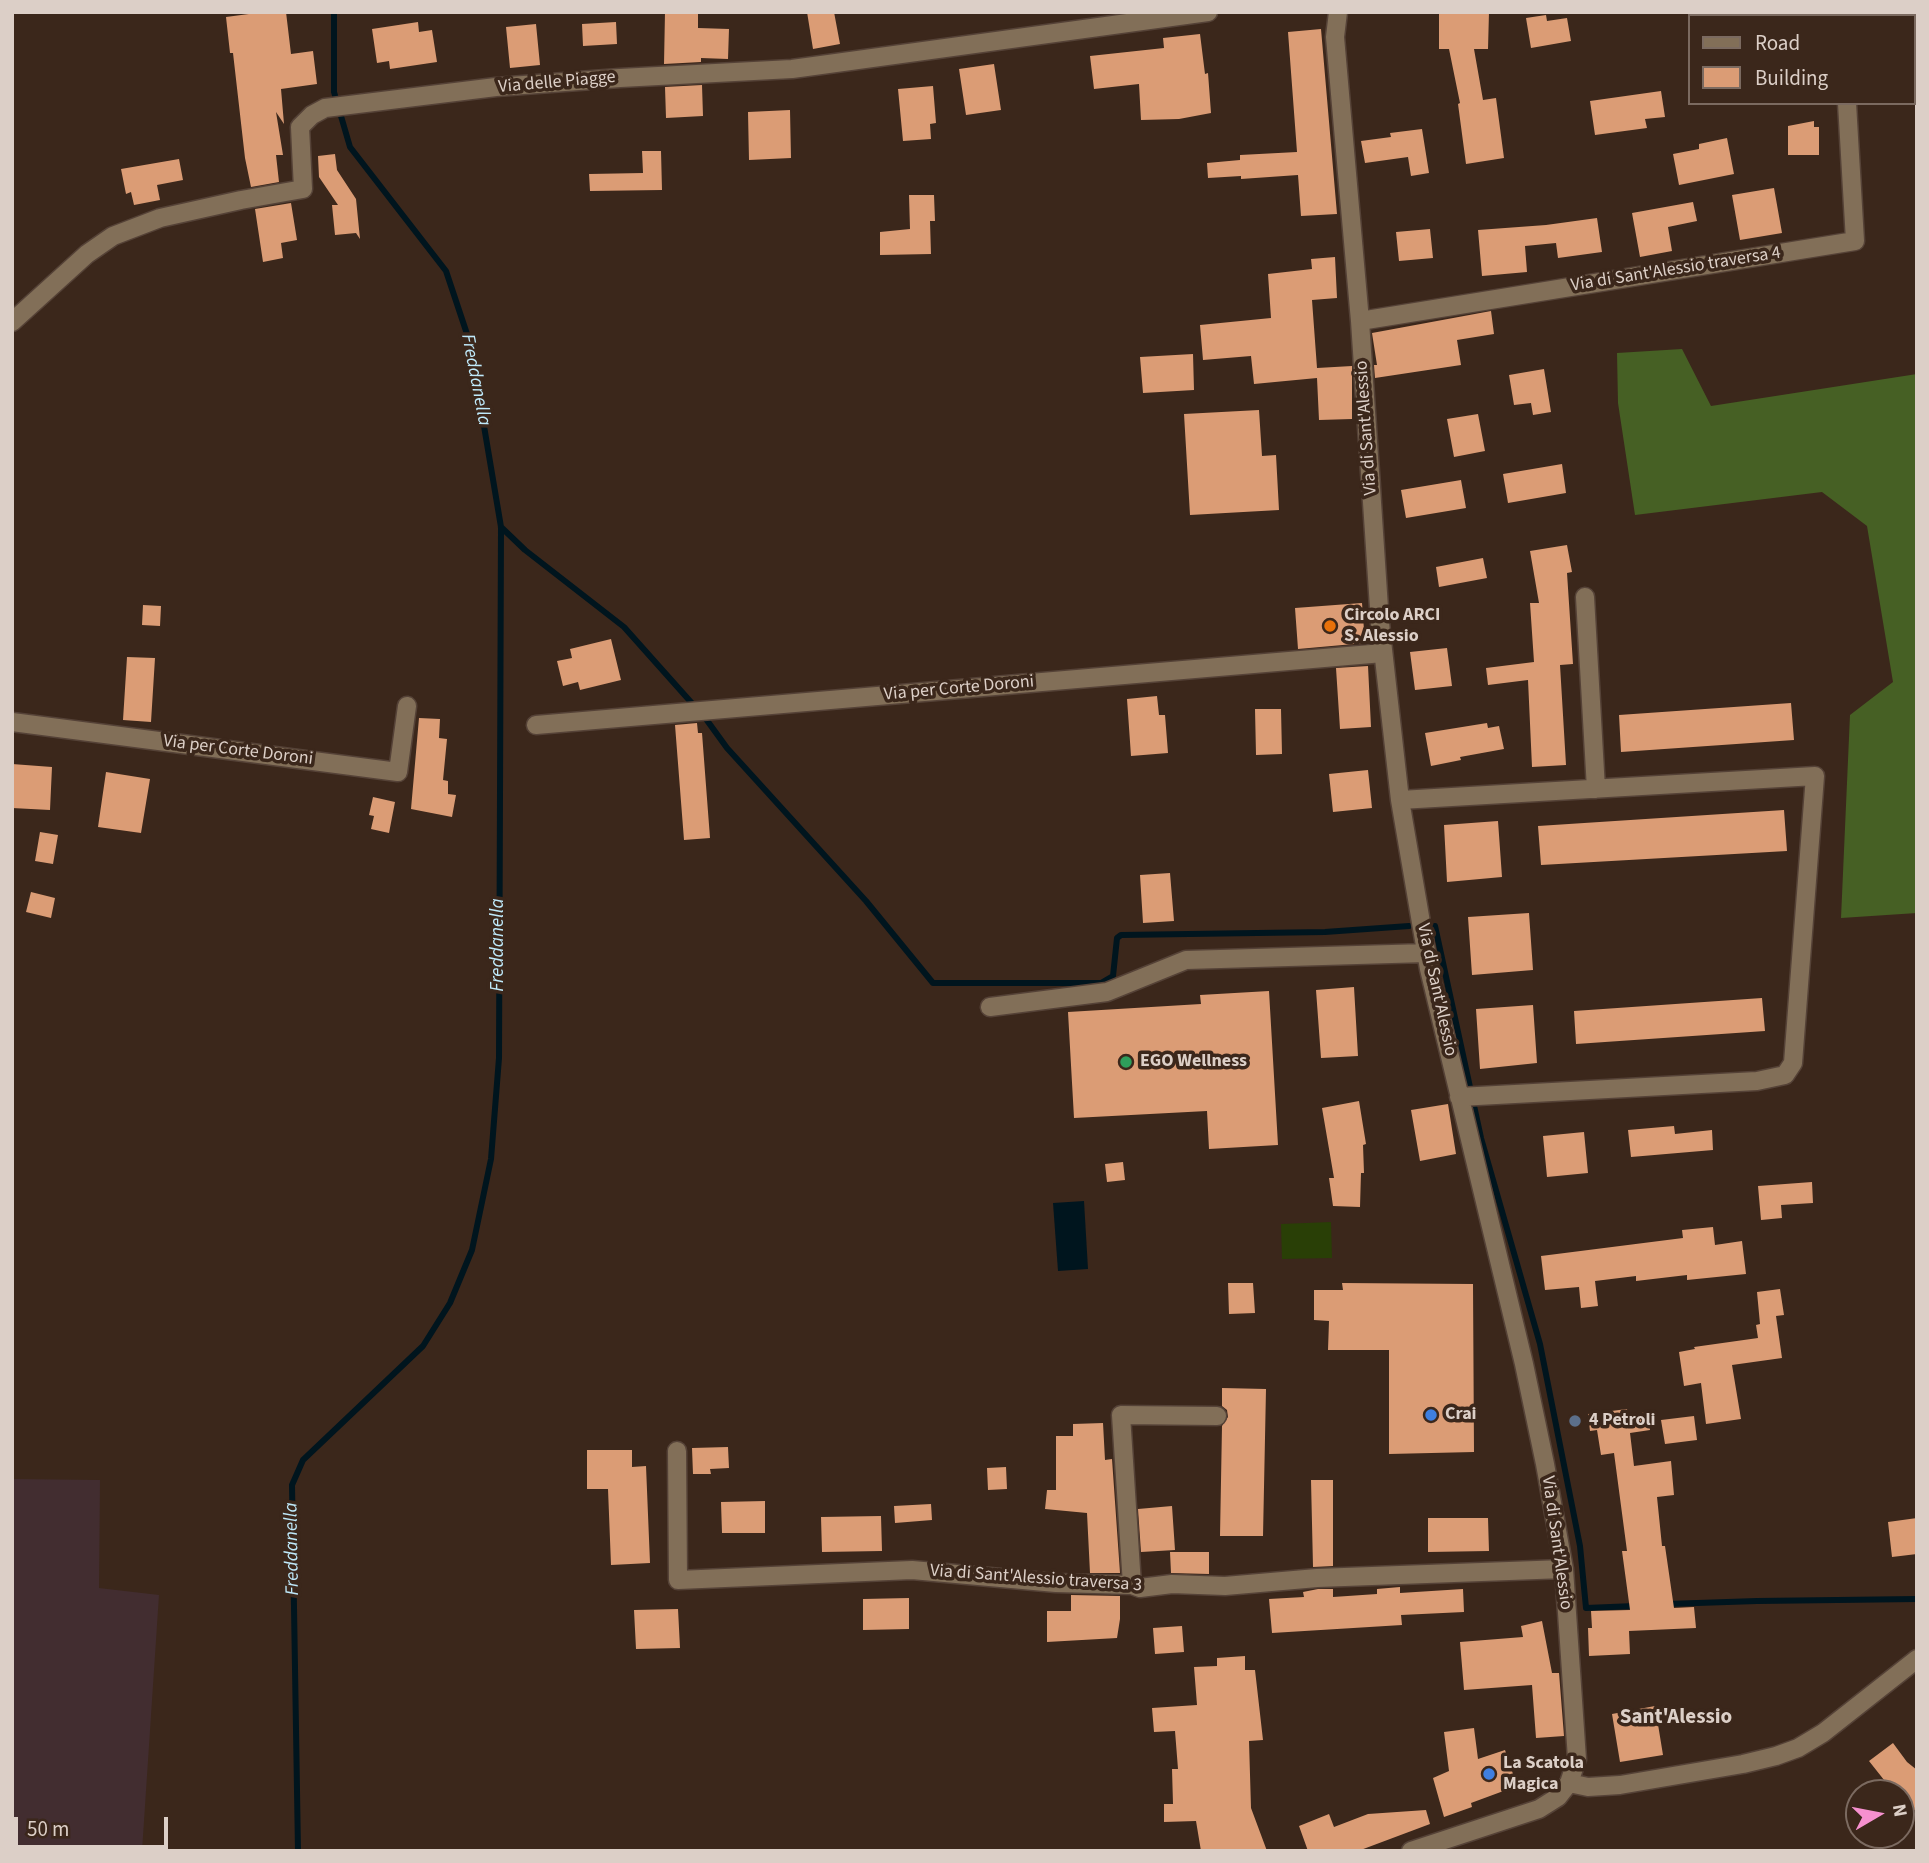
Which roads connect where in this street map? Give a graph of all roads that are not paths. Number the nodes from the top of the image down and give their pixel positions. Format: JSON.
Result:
{"nodes":[{"id":1,"x":1208,"y":12,"type":"edge"},
{"id":2,"x":1338,"y":12,"type":"edge"},
{"id":3,"x":1847,"y":105,"type":"edge"},
{"id":4,"x":1360,"y":321,"type":"junction"},
{"id":5,"x":12,"y":322,"type":"edge"},
{"id":6,"x":1585,"y":597,"type":"dead end"},
{"id":7,"x":1383,"y":653,"type":"junction"},
{"id":8,"x":407,"y":706,"type":"dead end"},
{"id":9,"x":12,"y":722,"type":"edge"},
{"id":10,"x":536,"y":725,"type":"dead end"},
{"id":11,"x":1596,"y":789,"type":"junction"},
{"id":12,"x":1400,"y":800,"type":"junction"},
{"id":13,"x":1426,"y":953,"type":"junction"},
{"id":14,"x":990,"y":1007,"type":"dead end"},
{"id":15,"x":1461,"y":1097,"type":"junction"},
{"id":16,"x":1217,"y":1416,"type":"dead end"},
{"id":17,"x":677,"y":1451,"type":"dead end"},
{"id":18,"x":1564,"y":1569,"type":"junction"},
{"id":19,"x":1132,"y":1585,"type":"junction"},
{"id":20,"x":1917,"y":1659,"type":"edge"},
{"id":21,"x":1569,"y":1783,"type":"junction"},
{"id":22,"x":1422,"y":1849,"type":"edge"}],
"edges":[{"from":1,"to":5,"type":"street","name":"Via delle Piagge"},
{"from":2,"to":4,"type":"street","name":"Via di Sant'Alessio"},
{"from":3,"to":4,"type":"street","name":"Via di Sant'Alessio traversa 4"},
{"from":4,"to":7,"type":"street","name":"Via di Sant'Alessio"},
{"from":6,"to":11,"type":"street"},
{"from":7,"to":10,"type":"street","name":"Via per Corte Doroni"},
{"from":7,"to":12,"type":"street","name":"Via di Sant'Alessio"},
{"from":8,"to":9,"type":"street","name":"Via per Corte Doroni"},
{"from":11,"to":12,"type":"street"},
{"from":11,"to":15,"type":"street"},
{"from":12,"to":13,"type":"street","name":"Via di Sant'Alessio"},
{"from":13,"to":14,"type":"street"},
{"from":13,"to":15,"type":"street","name":"Via di Sant'Alessio"},
{"from":15,"to":18,"type":"street","name":"Via di Sant'Alessio"},
{"from":16,"to":19,"type":"street"},
{"from":17,"to":19,"type":"street","name":"Via di Sant'Alessio traversa 3"},
{"from":18,"to":19,"type":"street","name":"Via di Sant'Alessio traversa 3"},
{"from":18,"to":21,"type":"street","name":"Via di Sant'Alessio"},
{"from":20,"to":21,"type":"street"},
{"from":21,"to":22,"type":"street"}]}
